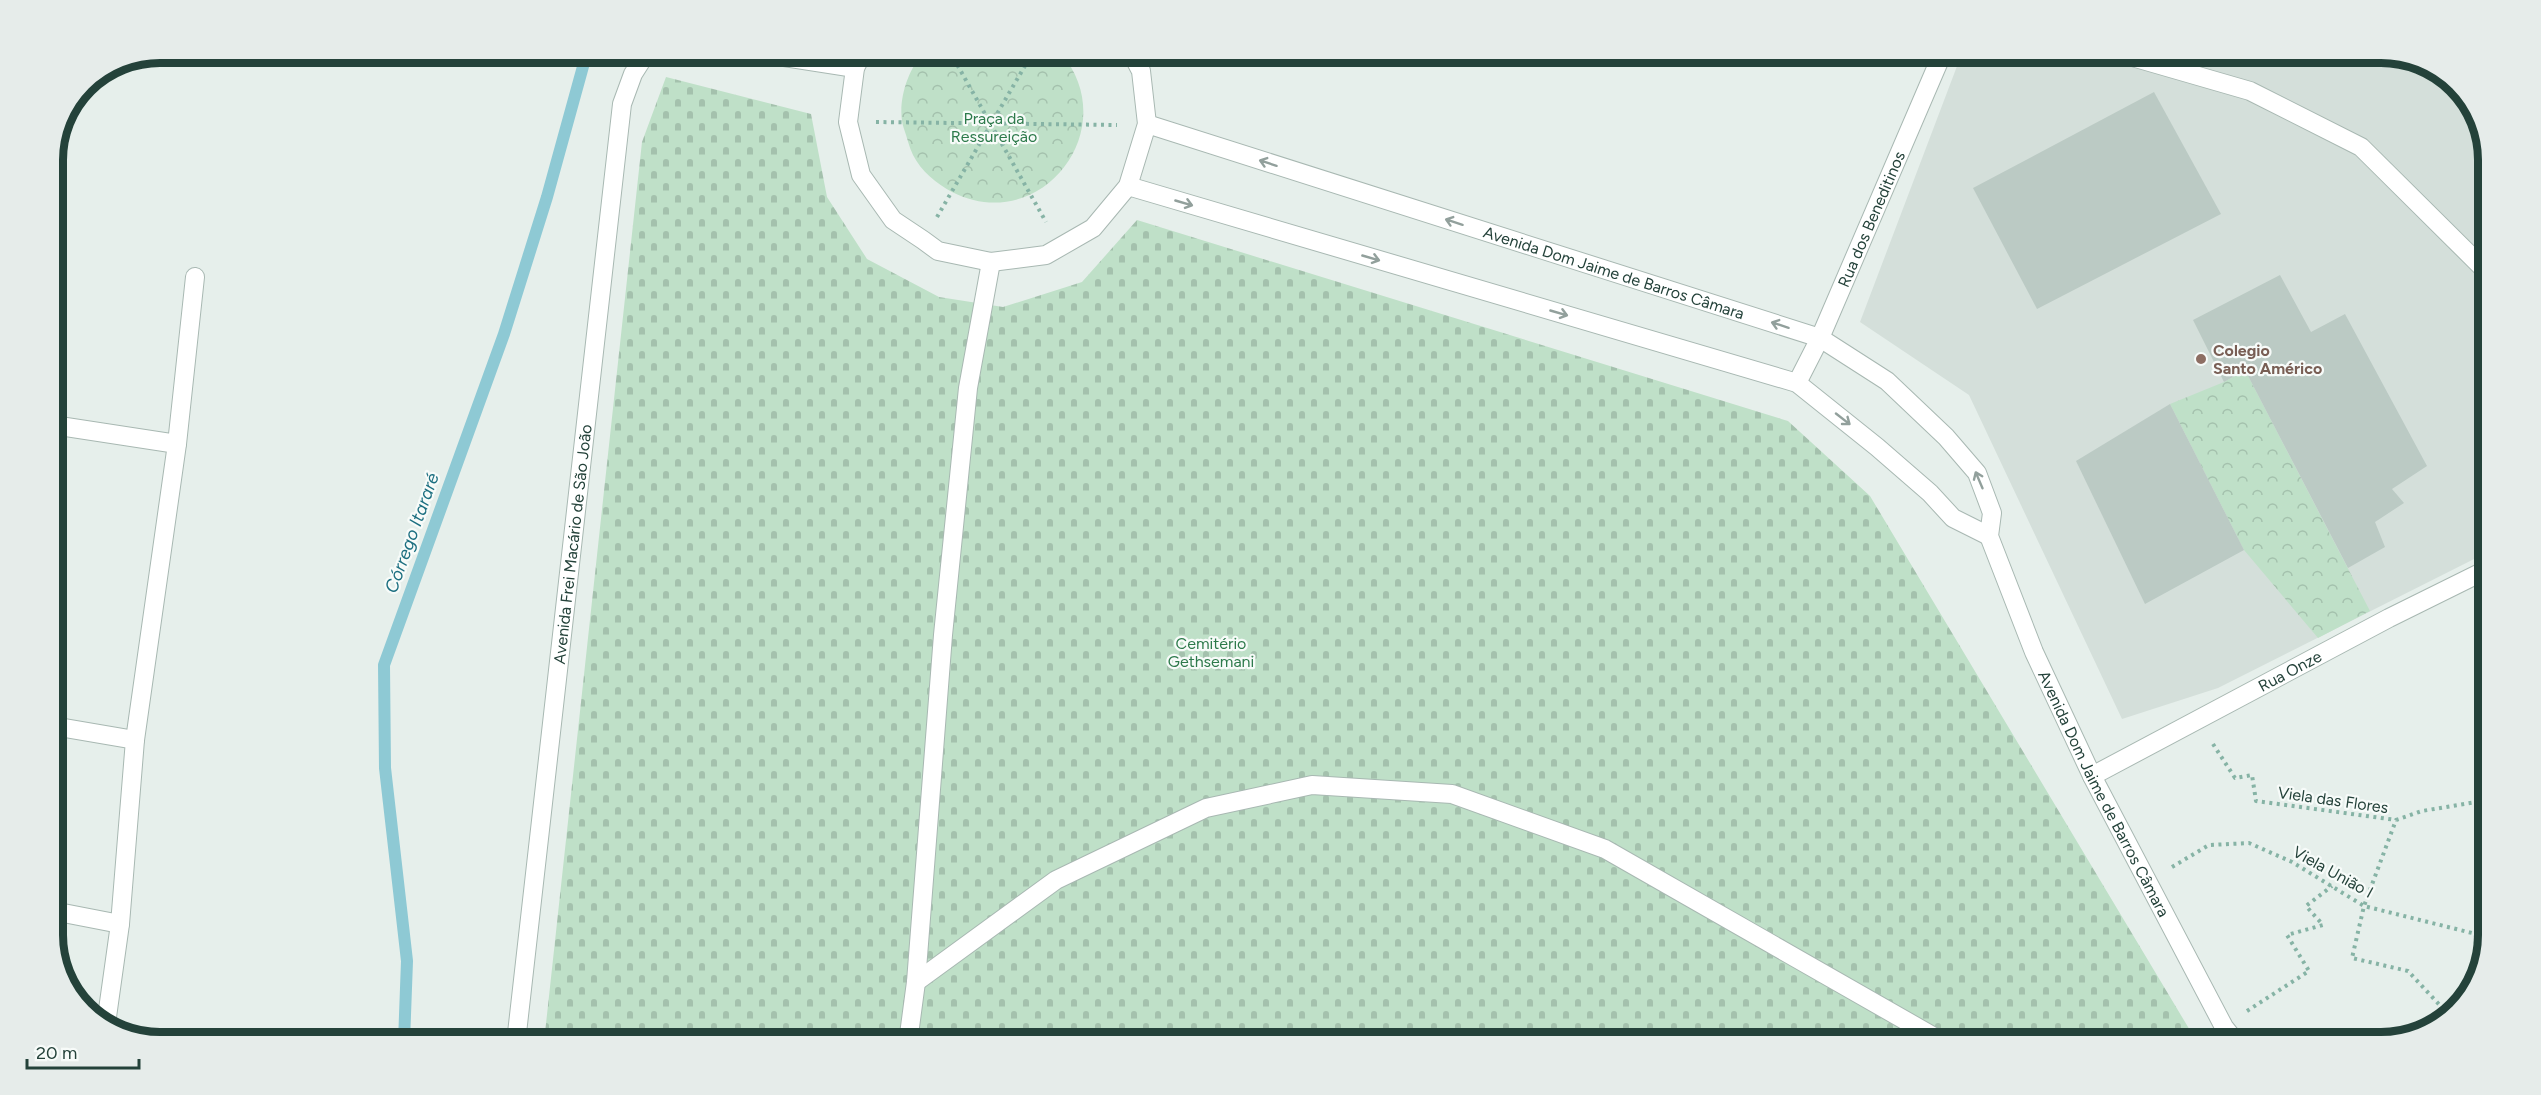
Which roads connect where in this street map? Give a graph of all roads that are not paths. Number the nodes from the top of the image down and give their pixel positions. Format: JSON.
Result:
{"nodes":[{"id":1,"x":639,"y":63,"type":"edge"},
{"id":2,"x":858,"y":63,"type":"edge"},
{"id":3,"x":1137,"y":63,"type":"edge"},
{"id":4,"x":1938,"y":63,"type":"edge"},
{"id":5,"x":2153,"y":63,"type":"edge"},
{"id":6,"x":1147,"y":124,"type":"junction"},
{"id":7,"x":1128,"y":186,"type":"junction"},
{"id":8,"x":991,"y":262,"type":"junction"},
{"id":9,"x":2478,"y":263,"type":"edge"},
{"id":10,"x":195,"y":277,"type":"dead end"},
{"id":11,"x":1820,"y":338,"type":"junction"},
{"id":12,"x":1797,"y":383,"type":"junction"},
{"id":13,"x":63,"y":427,"type":"edge"},
{"id":14,"x":177,"y":444,"type":"junction"},
{"id":15,"x":1989,"y":536,"type":"junction"},
{"id":16,"x":2478,"y":573,"type":"edge"},
{"id":17,"x":63,"y":728,"type":"edge"},
{"id":18,"x":135,"y":740,"type":"junction"},
{"id":19,"x":2092,"y":776,"type":"junction"},
{"id":20,"x":63,"y":913,"type":"edge"},
{"id":21,"x":120,"y":924,"type":"junction"},
{"id":22,"x":916,"y":982,"type":"junction"},
{"id":23,"x":107,"y":1016,"type":"edge"},
{"id":24,"x":517,"y":1032,"type":"edge"},
{"id":25,"x":909,"y":1032,"type":"edge"},
{"id":26,"x":1925,"y":1032,"type":"edge"},
{"id":27,"x":2228,"y":1032,"type":"edge"}],
"edges":[{"from":1,"to":24,"type":"street","name":"Avenida Frei Macário de São João"},
{"from":2,"to":8,"type":"street"},
{"from":3,"to":6,"type":"street"},
{"from":4,"to":11,"type":"street","name":"Rua dos Beneditinos"},
{"from":5,"to":9,"type":"street"},
{"from":6,"to":7,"type":"street"},
{"from":11,"to":6,"type":"street","name":"Avenida Dom Jaime de Barros Câmara","one_way":true},
{"from":7,"to":8,"type":"street"},
{"from":7,"to":12,"type":"street","one_way":true},
{"from":8,"to":22,"type":"street"},
{"from":10,"to":14,"type":"street"},
{"from":11,"to":12,"type":"street","name":"Rua dos Beneditinos"},
{"from":15,"to":11,"type":"street","name":"Avenida Dom Jaime de Barros Câmara","one_way":true},
{"from":12,"to":15,"type":"street","one_way":true},
{"from":13,"to":14,"type":"street"},
{"from":14,"to":18,"type":"street"},
{"from":15,"to":19,"type":"street","name":"Avenida Dom Jaime de Barros Câmara"},
{"from":16,"to":19,"type":"street","name":"Rua Onze"},
{"from":17,"to":18,"type":"street"},
{"from":18,"to":21,"type":"street"},
{"from":19,"to":27,"type":"street","name":"Avenida Dom Jaime de Barros Câmara"},
{"from":20,"to":21,"type":"street"},
{"from":21,"to":23,"type":"street"},
{"from":22,"to":25,"type":"street"},
{"from":22,"to":26,"type":"street"}]}
